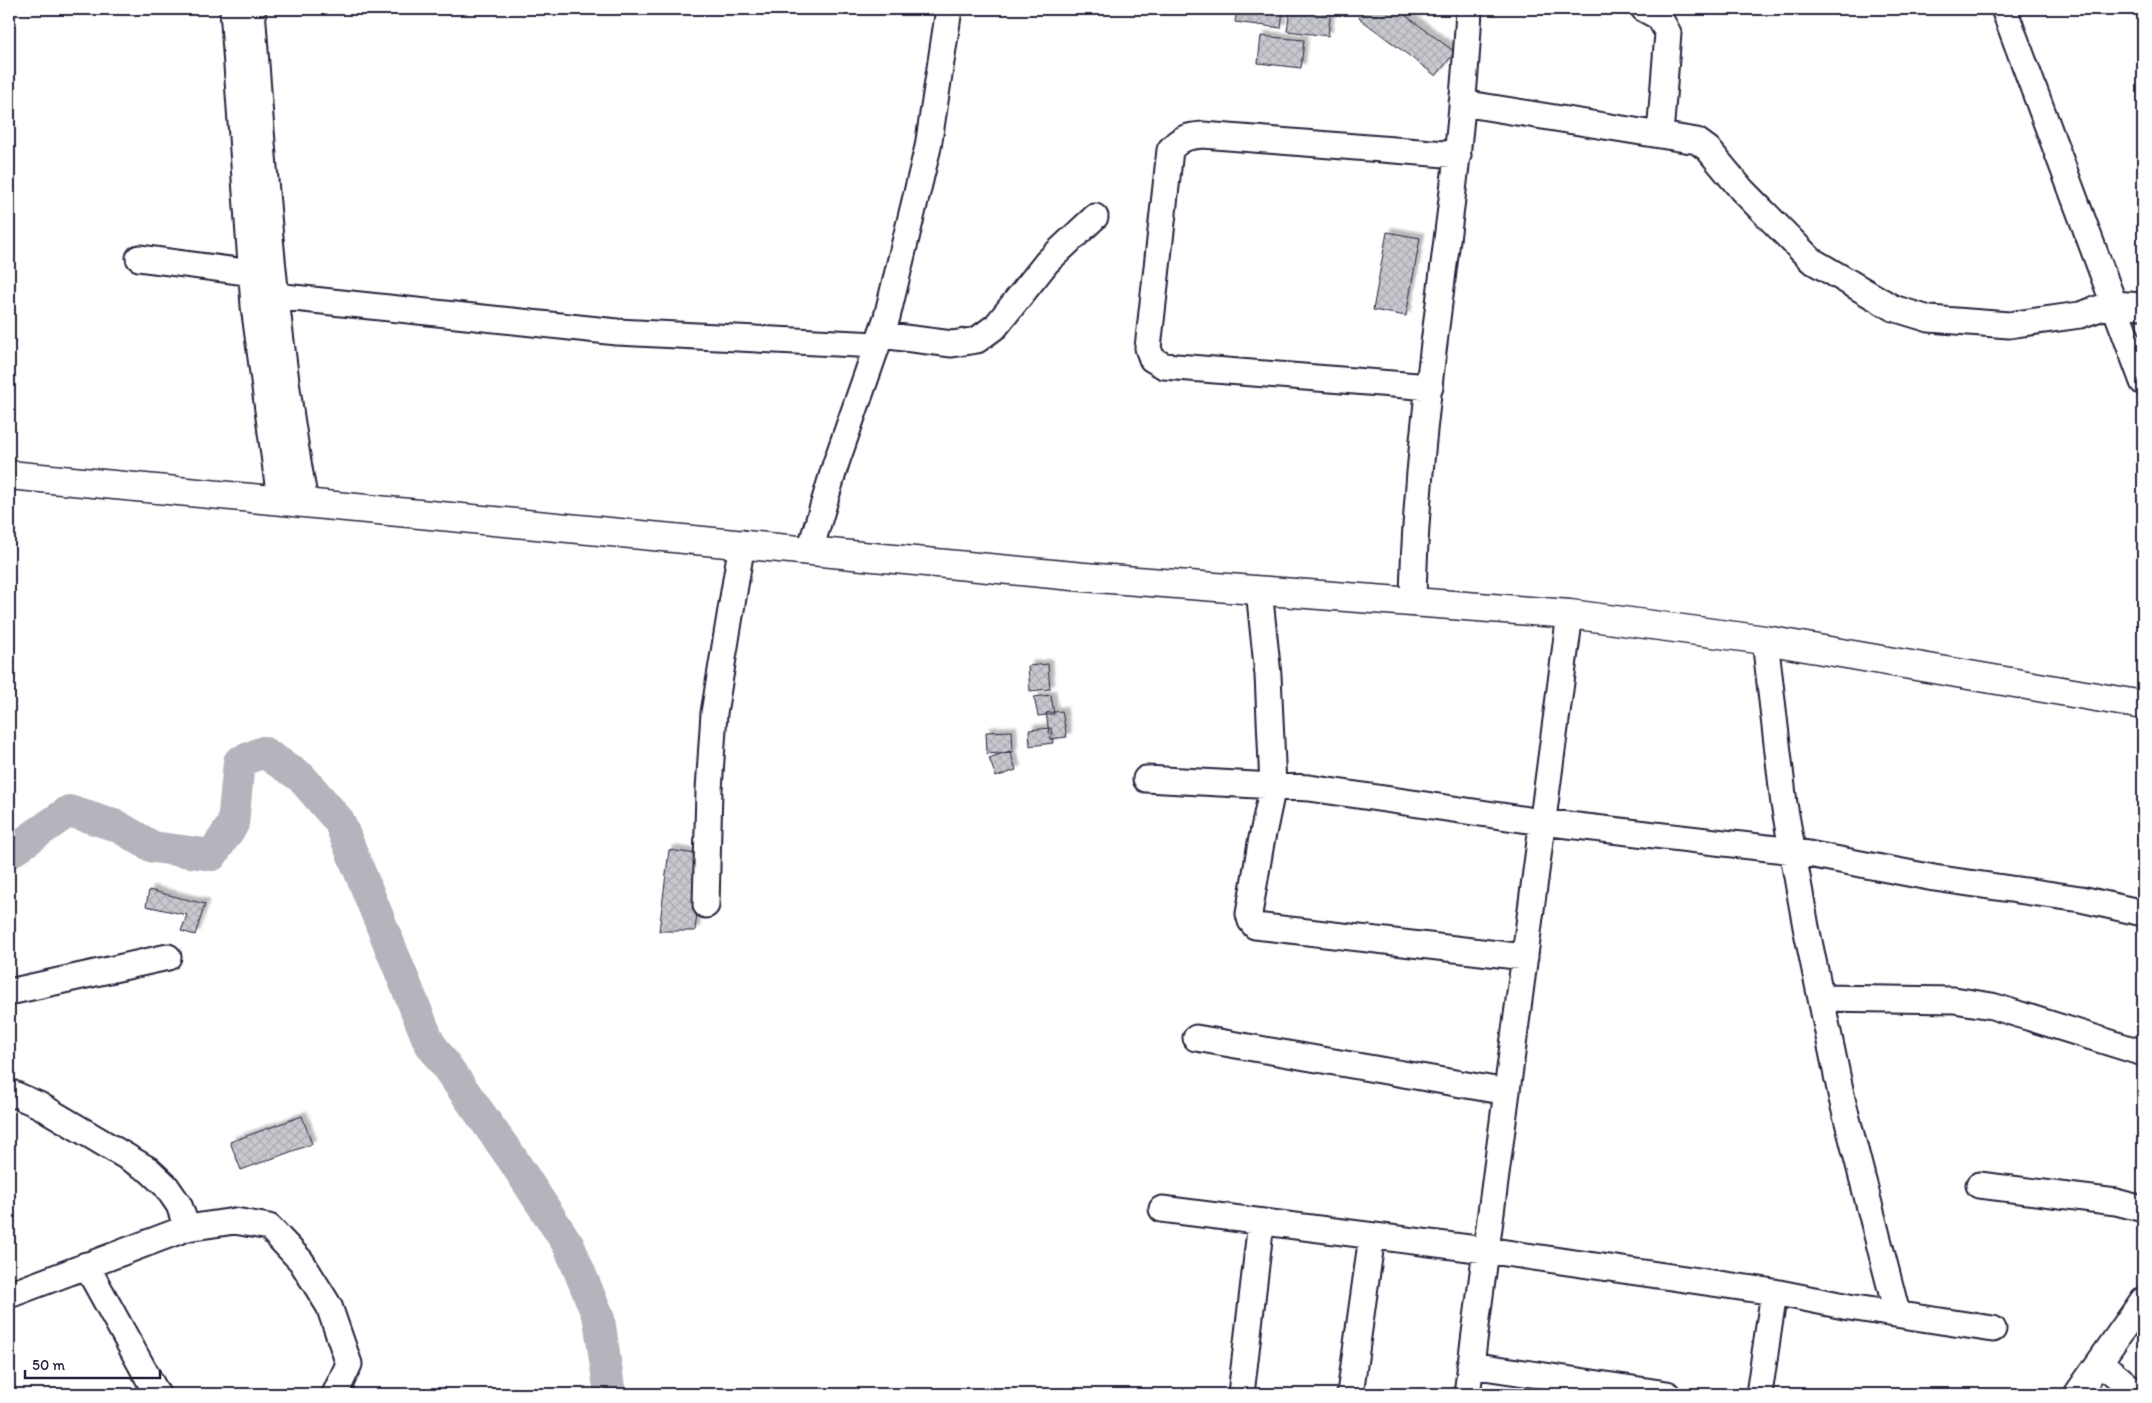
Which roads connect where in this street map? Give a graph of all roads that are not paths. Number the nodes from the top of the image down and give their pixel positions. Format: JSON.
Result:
{"nodes":[{"id":1,"x":233,"y":9,"type":"edge"},
{"id":2,"x":252,"y":9,"type":"edge"},
{"id":3,"x":949,"y":9,"type":"edge"},
{"id":4,"x":1469,"y":9,"type":"edge"},
{"id":5,"x":1644,"y":9,"type":"edge"},
{"id":6,"x":2004,"y":9,"type":"edge"},
{"id":7,"x":245,"y":38,"type":"junction"},
{"id":8,"x":1462,"y":103,"type":"junction"},
{"id":9,"x":1660,"y":135,"type":"junction"},
{"id":10,"x":1458,"y":155,"type":"junction"},
{"id":11,"x":1095,"y":217,"type":"dead end"},
{"id":12,"x":139,"y":258,"type":"dead end"},
{"id":13,"x":266,"y":282,"type":"junction"},
{"id":14,"x":2112,"y":304,"type":"junction"},
{"id":15,"x":2143,"y":306,"type":"edge"},
{"id":16,"x":879,"y":340,"type":"junction"},
{"id":17,"x":2143,"y":382,"type":"edge"},
{"id":18,"x":1430,"y":387,"type":"junction"},
{"id":19,"x":9,"y":475,"type":"edge"},
{"id":20,"x":293,"y":501,"type":"junction"},
{"id":21,"x":742,"y":543,"type":"junction"},
{"id":22,"x":810,"y":550,"type":"junction"},
{"id":23,"x":1259,"y":590,"type":"junction"},
{"id":24,"x":1413,"y":602,"type":"junction"},
{"id":25,"x":1570,"y":614,"type":"junction"},
{"id":26,"x":1765,"y":640,"type":"junction"},
{"id":27,"x":2143,"y":705,"type":"edge"},
{"id":28,"x":1146,"y":779,"type":"dead end"},
{"id":29,"x":1273,"y":786,"type":"junction"},
{"id":30,"x":1542,"y":822,"type":"junction"},
{"id":31,"x":1793,"y":852,"type":"junction"},
{"id":32,"x":706,"y":905,"type":"dead end"},
{"id":33,"x":2143,"y":913,"type":"edge"},
{"id":34,"x":168,"y":957,"type":"dead end"},
{"id":35,"x":1524,"y":957,"type":"junction"},
{"id":36,"x":9,"y":992,"type":"edge"},
{"id":37,"x":1822,"y":998,"type":"junction"},
{"id":38,"x":1196,"y":1038,"type":"dead end"},
{"id":39,"x":2143,"y":1053,"type":"edge"},
{"id":40,"x":9,"y":1092,"type":"edge"},
{"id":41,"x":1507,"y":1092,"type":"junction"},
{"id":42,"x":1979,"y":1185,"type":"dead end"},
{"id":43,"x":1162,"y":1209,"type":"dead end"},
{"id":44,"x":2143,"y":1209,"type":"edge"},
{"id":45,"x":1261,"y":1222,"type":"junction"},
{"id":46,"x":187,"y":1228,"type":"junction"},
{"id":47,"x":1372,"y":1236,"type":"junction"},
{"id":48,"x":1485,"y":1250,"type":"junction"},
{"id":49,"x":86,"y":1265,"type":"junction"},
{"id":50,"x":1774,"y":1292,"type":"junction"},
{"id":51,"x":9,"y":1295,"type":"edge"},
{"id":52,"x":2143,"y":1300,"type":"edge"},
{"id":53,"x":1897,"y":1313,"type":"junction"},
{"id":54,"x":1993,"y":1329,"type":"dead end"},
{"id":55,"x":2100,"y":1362,"type":"junction"},
{"id":56,"x":1470,"y":1365,"type":"junction"},
{"id":57,"x":155,"y":1394,"type":"edge"},
{"id":58,"x":335,"y":1394,"type":"edge"},
{"id":59,"x":1241,"y":1394,"type":"edge"},
{"id":60,"x":1350,"y":1394,"type":"edge"},
{"id":61,"x":1467,"y":1394,"type":"edge"},
{"id":62,"x":1667,"y":1394,"type":"edge"},
{"id":63,"x":1759,"y":1394,"type":"edge"},
{"id":64,"x":2077,"y":1394,"type":"edge"},
{"id":65,"x":2138,"y":1394,"type":"edge"}],
"edges":[{"from":1,"to":7,"type":"street"},
{"from":2,"to":7,"type":"street"},
{"from":3,"to":16,"type":"street"},
{"from":4,"to":8,"type":"street"},
{"from":5,"to":9,"type":"street"},
{"from":6,"to":14,"type":"street"},
{"from":7,"to":13,"type":"street"},
{"from":8,"to":9,"type":"street"},
{"from":8,"to":10,"type":"street"},
{"from":9,"to":14,"type":"street"},
{"from":10,"to":18,"type":"street"},
{"from":10,"to":18,"type":"street"},
{"from":11,"to":16,"type":"street"},
{"from":12,"to":13,"type":"street"},
{"from":13,"to":16,"type":"street"},
{"from":13,"to":20,"type":"street"},
{"from":13,"to":20,"type":"street"},
{"from":14,"to":15,"type":"street"},
{"from":14,"to":17,"type":"street"},
{"from":16,"to":22,"type":"street"},
{"from":18,"to":24,"type":"street"},
{"from":19,"to":20,"type":"highway"},
{"from":20,"to":21,"type":"highway"},
{"from":21,"to":22,"type":"highway"},
{"from":21,"to":32,"type":"street"},
{"from":22,"to":23,"type":"highway"},
{"from":23,"to":24,"type":"highway"},
{"from":23,"to":29,"type":"street"},
{"from":24,"to":25,"type":"highway"},
{"from":25,"to":26,"type":"highway"},
{"from":25,"to":30,"type":"street"},
{"from":26,"to":27,"type":"highway"},
{"from":26,"to":31,"type":"street"},
{"from":28,"to":29,"type":"street"},
{"from":29,"to":30,"type":"street"},
{"from":29,"to":35,"type":"street"},
{"from":30,"to":31,"type":"street"},
{"from":30,"to":35,"type":"street"},
{"from":31,"to":33,"type":"street"},
{"from":31,"to":37,"type":"street"},
{"from":34,"to":36,"type":"street"},
{"from":35,"to":41,"type":"street"},
{"from":37,"to":39,"type":"street"},
{"from":37,"to":53,"type":"street"},
{"from":38,"to":41,"type":"street"},
{"from":40,"to":46,"type":"street"},
{"from":41,"to":48,"type":"street"},
{"from":42,"to":44,"type":"street"},
{"from":43,"to":45,"type":"street"},
{"from":45,"to":47,"type":"street"},
{"from":45,"to":59,"type":"street"},
{"from":46,"to":49,"type":"street"},
{"from":46,"to":58,"type":"street"},
{"from":47,"to":48,"type":"street"},
{"from":47,"to":60,"type":"street"},
{"from":48,"to":50,"type":"street"},
{"from":48,"to":56,"type":"street"},
{"from":49,"to":51,"type":"street"},
{"from":49,"to":57,"type":"street"},
{"from":50,"to":53,"type":"street"},
{"from":50,"to":63,"type":"street"},
{"from":52,"to":55,"type":"street"},
{"from":53,"to":54,"type":"street"},
{"from":55,"to":64,"type":"street"},
{"from":55,"to":65,"type":"street"},
{"from":56,"to":61,"type":"street"},
{"from":56,"to":62,"type":"street"}]}
